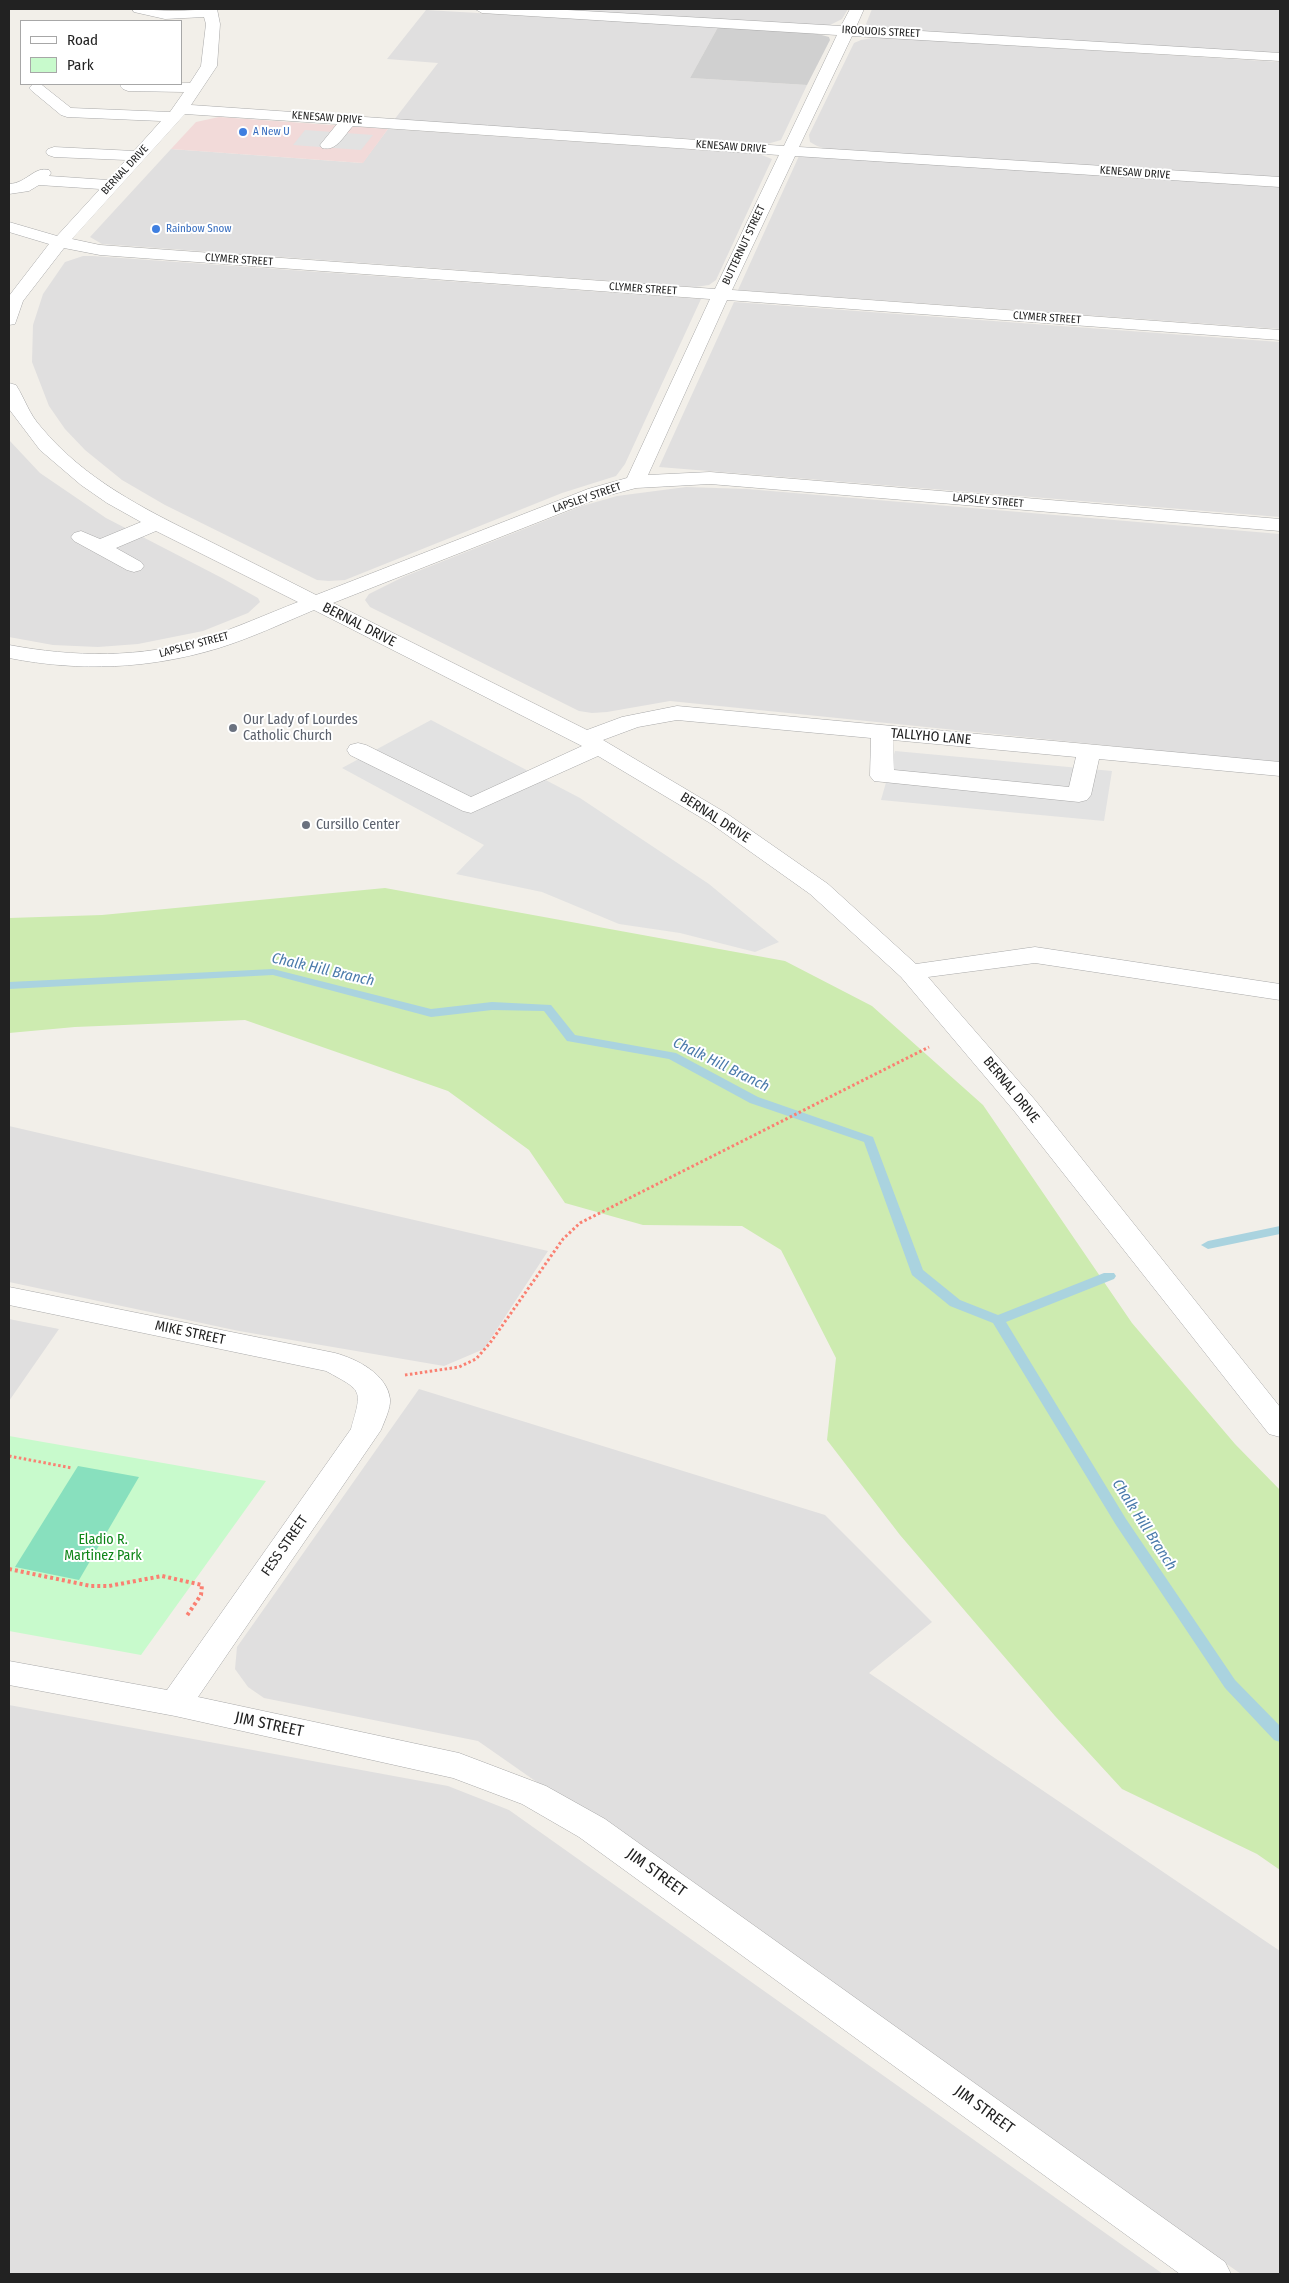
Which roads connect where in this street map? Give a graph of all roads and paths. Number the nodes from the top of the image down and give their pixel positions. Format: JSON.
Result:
{"nodes":[{"id":1,"x":138,"y":9,"type":"edge"},
{"id":2,"x":482,"y":9,"type":"edge"},
{"id":3,"x":857,"y":9,"type":"edge"},
{"id":4,"x":210,"y":11,"type":"edge"},
{"id":5,"x":847,"y":30,"type":"junction"},
{"id":6,"x":1280,"y":56,"type":"edge"},
{"id":7,"x":128,"y":86,"type":"dead end"},
{"id":8,"x":37,"y":88,"type":"dead end"},
{"id":9,"x":195,"y":88,"type":"junction"},
{"id":10,"x":178,"y":113,"type":"junction"},
{"id":11,"x":349,"y":120,"type":"junction"},
{"id":12,"x":328,"y":145,"type":"dead end"},
{"id":13,"x":789,"y":151,"type":"junction"},
{"id":14,"x":54,"y":152,"type":"dead end"},
{"id":15,"x":138,"y":156,"type":"junction"},
{"id":16,"x":1280,"y":182,"type":"edge"},
{"id":17,"x":111,"y":184,"type":"junction"},
{"id":18,"x":9,"y":189,"type":"edge"},
{"id":19,"x":9,"y":227,"type":"edge"},
{"id":20,"x":59,"y":242,"type":"junction"},
{"id":21,"x":721,"y":294,"type":"junction"},
{"id":22,"x":9,"y":320,"type":"edge"},
{"id":23,"x":1280,"y":335,"type":"edge"},
{"id":24,"x":9,"y":389,"type":"edge"},
{"id":25,"x":635,"y":482,"type":"junction"},
{"id":26,"x":156,"y":523,"type":"junction"},
{"id":27,"x":1280,"y":525,"type":"edge"},
{"id":28,"x":134,"y":566,"type":"dead end"},
{"id":29,"x":314,"y":603,"type":"junction"},
{"id":30,"x":9,"y":652,"type":"edge"},
{"id":31,"x":882,"y":732,"type":"junction"},
{"id":32,"x":593,"y":743,"type":"junction"},
{"id":33,"x":358,"y":750,"type":"dead end"},
{"id":34,"x":1089,"y":751,"type":"junction"},
{"id":35,"x":1280,"y":769,"type":"edge"},
{"id":36,"x":910,"y":972,"type":"junction"},
{"id":37,"x":1280,"y":992,"type":"edge"},
{"id":38,"x":930,"y":1046,"type":"dead end"},
{"id":39,"x":9,"y":1296,"type":"edge"},
{"id":40,"x":367,"y":1381,"type":"junction"},
{"id":41,"x":1280,"y":1427,"type":"edge"},
{"id":42,"x":9,"y":1456,"type":"edge"},
{"id":43,"x":72,"y":1468,"type":"dead end"},
{"id":44,"x":9,"y":1569,"type":"edge"},
{"id":45,"x":186,"y":1617,"type":"dead end"},
{"id":46,"x":9,"y":1673,"type":"edge"},
{"id":47,"x":175,"y":1704,"type":"junction"},
{"id":48,"x":1211,"y":2274,"type":"edge"}],
"edges":[{"from":1,"to":4,"type":"street"},
{"from":2,"to":5,"type":"street","name":"IROQUOIS STREET"},
{"from":3,"to":5,"type":"street","name":"BUTTERNUT STREET"},
{"from":4,"to":9,"type":"street","name":"BERNAL DRIVE"},
{"from":5,"to":6,"type":"street","name":"IROQUOIS STREET"},
{"from":5,"to":13,"type":"street","name":"BUTTERNUT STREET"},
{"from":7,"to":9,"type":"street"},
{"from":8,"to":10,"type":"street","name":"KENESAW DRIVE"},
{"from":9,"to":10,"type":"street","name":"BERNAL DRIVE"},
{"from":10,"to":11,"type":"street","name":"KENESAW DRIVE"},
{"from":10,"to":15,"type":"street","name":"BERNAL DRIVE"},
{"from":11,"to":12,"type":"street"},
{"from":11,"to":13,"type":"street","name":"KENESAW DRIVE"},
{"from":13,"to":16,"type":"street","name":"KENESAW DRIVE"},
{"from":13,"to":21,"type":"street","name":"BUTTERNUT STREET"},
{"from":14,"to":15,"type":"street"},
{"from":15,"to":17,"type":"street","name":"BERNAL DRIVE"},
{"from":17,"to":18,"type":"street"},
{"from":17,"to":20,"type":"street","name":"BERNAL DRIVE"},
{"from":19,"to":20,"type":"street","name":"CLYMER STREET"},
{"from":20,"to":21,"type":"street","name":"CLYMER STREET"},
{"from":20,"to":22,"type":"street","name":"BERNAL DRIVE"},
{"from":21,"to":23,"type":"street","name":"CLYMER STREET"},
{"from":21,"to":25,"type":"street","name":"BUTTERNUT STREET"},
{"from":24,"to":26,"type":"street","name":"BERNAL DRIVE"},
{"from":25,"to":27,"type":"street","name":"LAPSLEY STREET"},
{"from":25,"to":29,"type":"street","name":"LAPSLEY STREET"},
{"from":26,"to":28,"type":"street"},
{"from":26,"to":29,"type":"street","name":"BERNAL DRIVE"},
{"from":29,"to":30,"type":"street","name":"LAPSLEY STREET"},
{"from":29,"to":32,"type":"street","name":"BERNAL DRIVE"},
{"from":31,"to":32,"type":"street","name":"TALLYHO LANE"},
{"from":31,"to":34,"type":"street","name":"TALLYHO LANE"},
{"from":31,"to":34,"type":"street"},
{"from":32,"to":33,"type":"street","name":"TALLYHO LANE"},
{"from":32,"to":36,"type":"street","name":"BERNAL DRIVE"},
{"from":34,"to":35,"type":"street","name":"TALLYHO LANE"},
{"from":36,"to":37,"type":"street"},
{"from":36,"to":41,"type":"street","name":"BERNAL DRIVE"},
{"from":38,"to":40,"type":"path"},
{"from":39,"to":40,"type":"street","name":"MIKE STREET"},
{"from":40,"to":47,"type":"street","name":"FESS STREET"},
{"from":42,"to":43,"type":"path"},
{"from":44,"to":45,"type":"path"},
{"from":46,"to":47,"type":"street","name":"JIM STREET"},
{"from":47,"to":48,"type":"street","name":"JIM STREET"}]}
